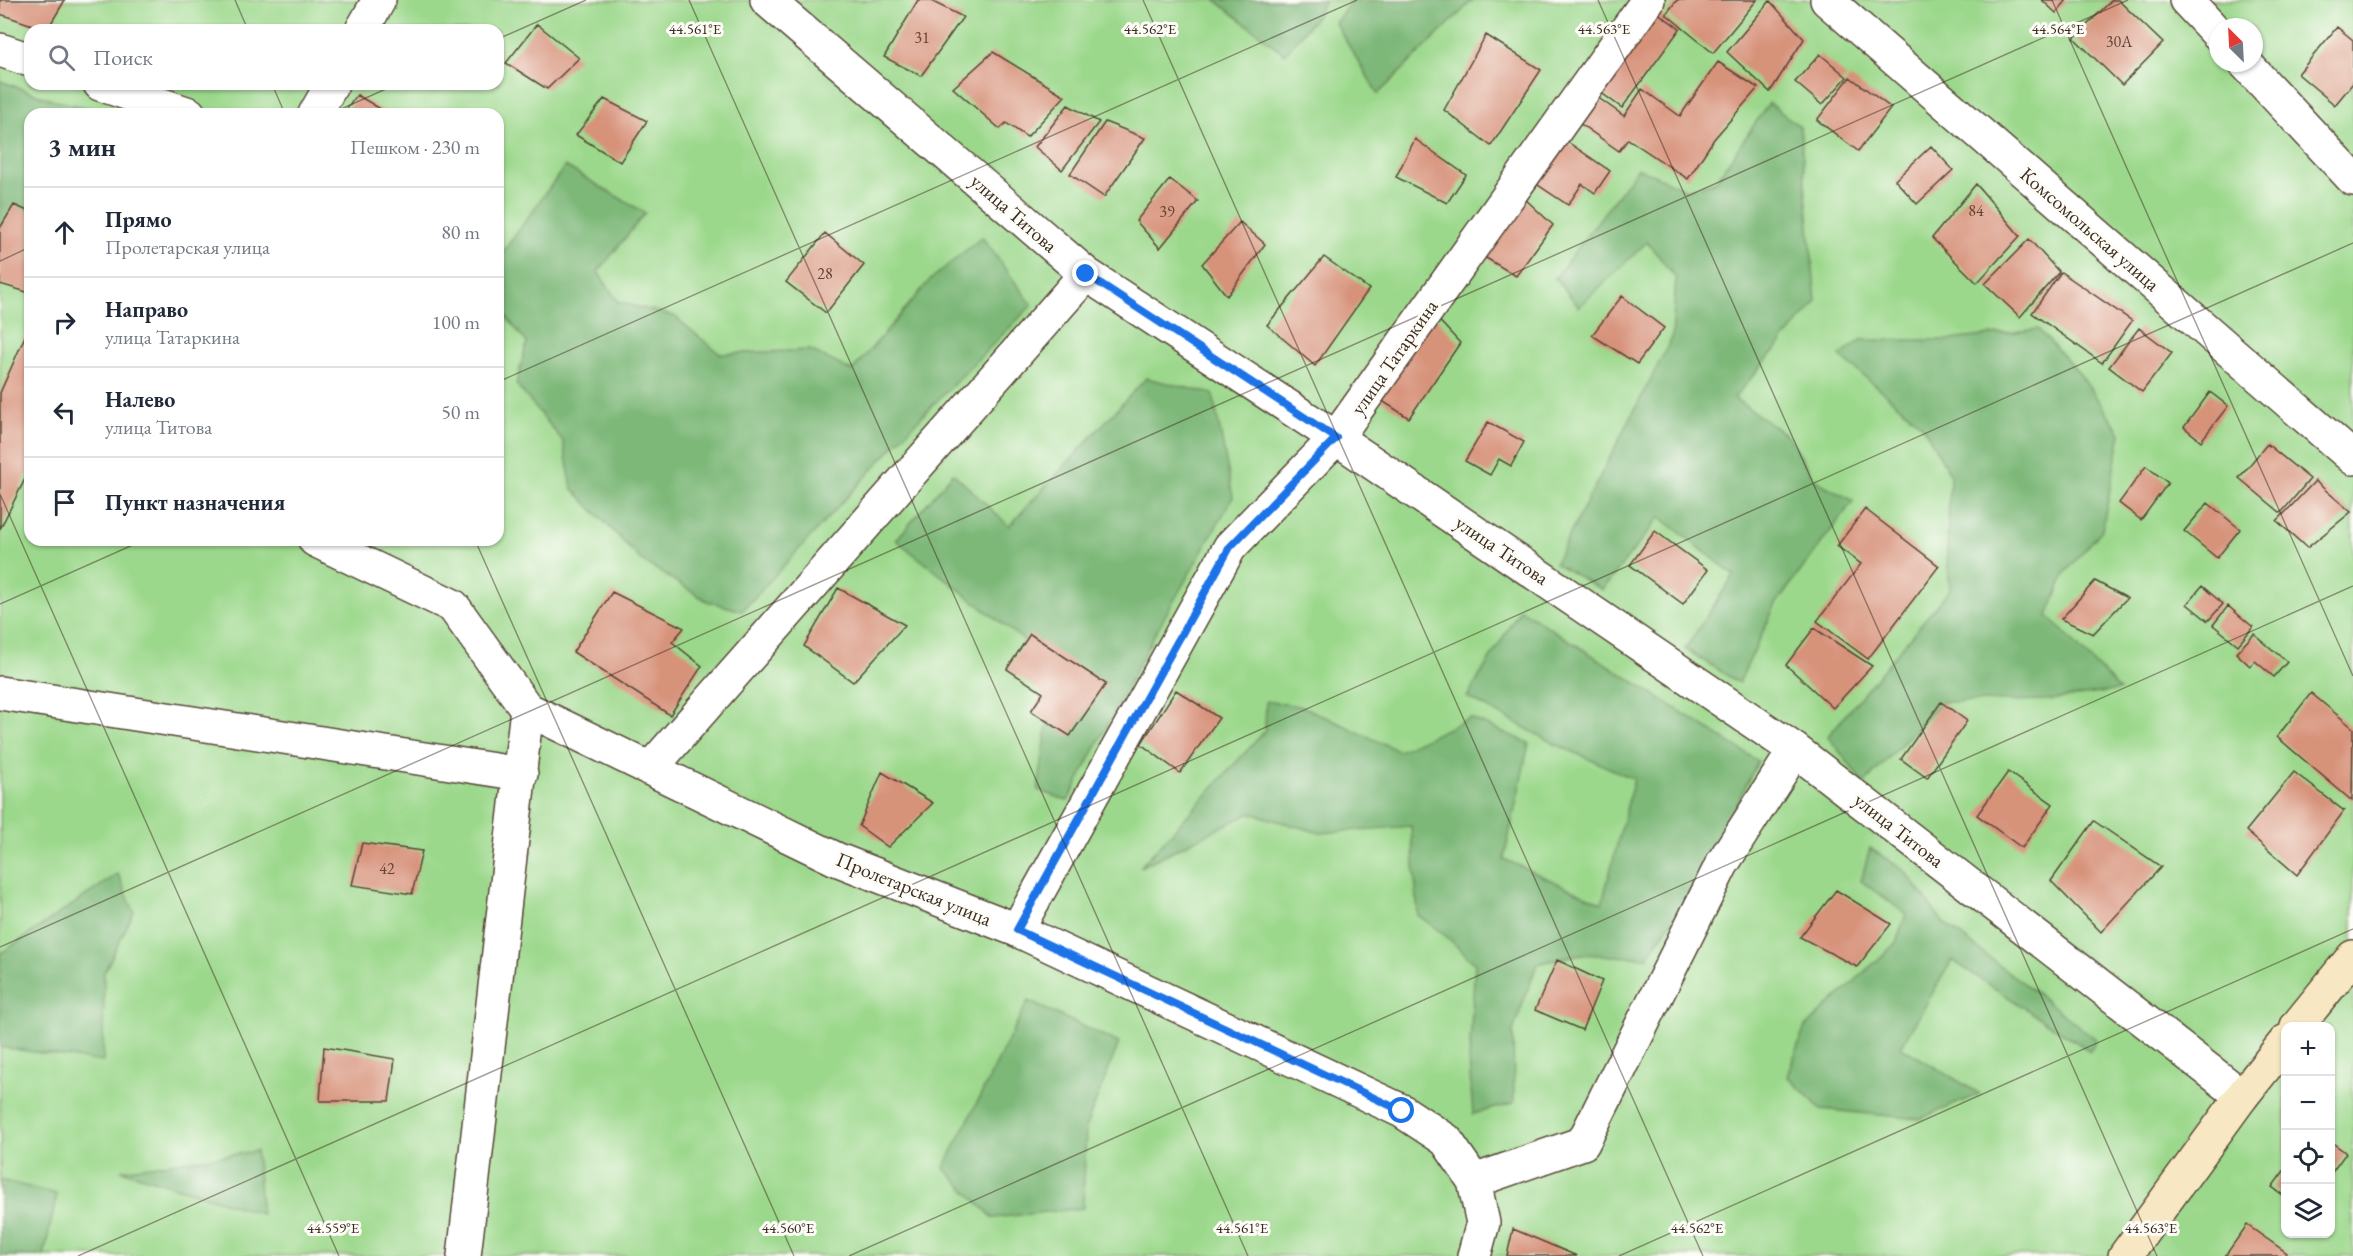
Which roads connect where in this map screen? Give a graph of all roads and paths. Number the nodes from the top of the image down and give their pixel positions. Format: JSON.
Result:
{"nodes":[{"id":1,"x":379,"y":0,"type":"edge"},
{"id":2,"x":768,"y":0,"type":"edge"},
{"id":3,"x":1648,"y":0,"type":"edge"},
{"id":4,"x":1827,"y":0,"type":"edge"},
{"id":5,"x":2186,"y":0,"type":"edge"},
{"id":6,"x":365,"y":24,"type":"edge"},
{"id":7,"x":2209,"y":24,"type":"edge"},
{"id":8,"x":0,"y":50,"type":"edge"},
{"id":9,"x":24,"y":58,"type":"edge"},
{"id":10,"x":2253,"y":72,"type":"edge"},
{"id":11,"x":118,"y":90,"type":"edge"},
{"id":12,"x":329,"y":90,"type":"edge"},
{"id":13,"x":171,"y":108,"type":"edge"},
{"id":14,"x":318,"y":108,"type":"edge"},
{"id":15,"x":2353,"y":179,"type":"edge"},
{"id":16,"x":1086,"y":274,"type":"junction"},
{"id":17,"x":1336,"y":438,"type":"junction"},
{"id":18,"x":2353,"y":458,"type":"edge"},
{"id":19,"x":328,"y":546,"type":"edge"},
{"id":20,"x":0,"y":693,"type":"edge"},
{"id":21,"x":527,"y":709,"type":"junction"},
{"id":22,"x":1795,"y":750,"type":"junction"},
{"id":23,"x":650,"y":769,"type":"junction"},
{"id":24,"x":521,"y":774,"type":"junction"},
{"id":25,"x":1017,"y":930,"type":"junction"},
{"id":26,"x":2353,"y":957,"type":"edge"},
{"id":27,"x":2300,"y":1022,"type":"edge"},
{"id":28,"x":2281,"y":1047,"type":"edge"},
{"id":29,"x":2242,"y":1096,"type":"junction"},
{"id":30,"x":1474,"y":1181,"type":"junction"},
{"id":31,"x":464,"y":1256,"type":"edge"},
{"id":32,"x":1474,"y":1256,"type":"edge"},
{"id":33,"x":2125,"y":1256,"type":"edge"}],
"edges":[{"from":1,"to":6,"type":"street"},
{"from":2,"to":16,"type":"street","name":"улица Титова"},
{"from":3,"to":17,"type":"street","name":"улица Татаркина"},
{"from":4,"to":18,"type":"street","name":"Комсомольская улица"},
{"from":5,"to":7,"type":"street"},
{"from":8,"to":9,"type":"street"},
{"from":10,"to":15,"type":"street"},
{"from":11,"to":13,"type":"street"},
{"from":12,"to":14,"type":"street"},
{"from":16,"to":17,"type":"street","name":"улица Титова"},
{"from":16,"to":23,"type":"street"},
{"from":17,"to":22,"type":"street","name":"улица Титова"},
{"from":17,"to":25,"type":"street","name":"улица Татаркина"},
{"from":19,"to":21,"type":"street"},
{"from":20,"to":24,"type":"street"},
{"from":21,"to":23,"type":"street","name":"Пролетарская улица"},
{"from":21,"to":24,"type":"street"},
{"from":22,"to":29,"type":"street","name":"улица Титова"},
{"from":22,"to":30,"type":"street"},
{"from":23,"to":25,"type":"street","name":"Пролетарская улица"},
{"from":24,"to":31,"type":"street"},
{"from":25,"to":30,"type":"street","name":"Пролетарская улица"},
{"from":26,"to":27,"type":"street"},
{"from":28,"to":29,"type":"street"},
{"from":29,"to":33,"type":"street"},
{"from":30,"to":32,"type":"street","name":"Пролетарская улица"}]}
